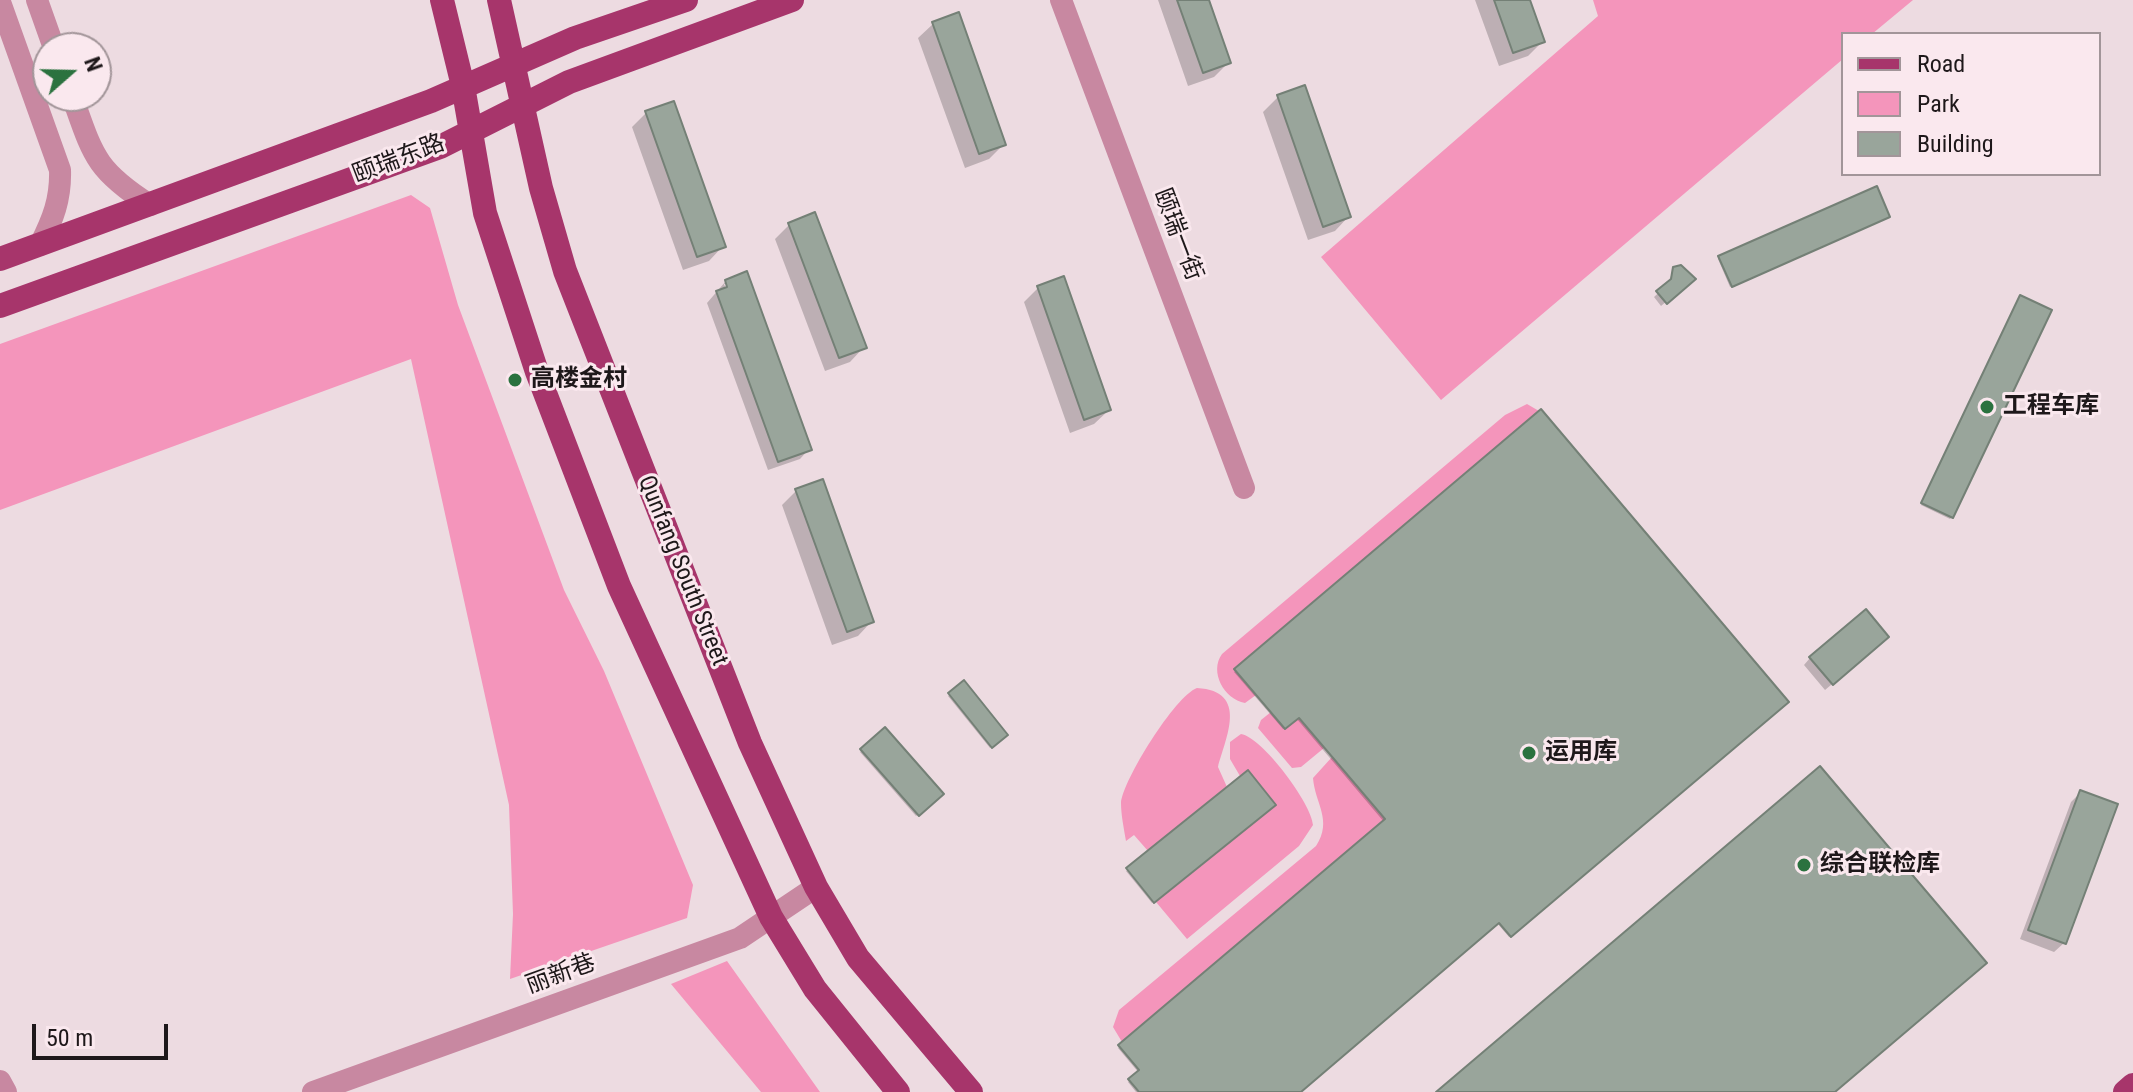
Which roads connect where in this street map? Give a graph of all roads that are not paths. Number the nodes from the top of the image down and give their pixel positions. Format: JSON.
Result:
{"nodes":[{"id":1,"x":37,"y":0,"type":"edge"},
{"id":2,"x":442,"y":0,"type":"edge"},
{"id":3,"x":499,"y":0,"type":"edge"},
{"id":4,"x":686,"y":0,"type":"edge"},
{"id":5,"x":792,"y":0,"type":"edge"},
{"id":6,"x":1061,"y":0,"type":"edge"},
{"id":7,"x":0,"y":2,"type":"edge"},
{"id":8,"x":48,"y":32,"type":"edge"},
{"id":9,"x":514,"y":64,"type":"junction"},
{"id":10,"x":463,"y":86,"type":"junction"},
{"id":11,"x":522,"y":106,"type":"junction"},
{"id":12,"x":78,"y":112,"type":"edge"},
{"id":13,"x":470,"y":131,"type":"junction"},
{"id":14,"x":150,"y":205,"type":"junction"},
{"id":15,"x":40,"y":245,"type":"junction"},
{"id":16,"x":0,"y":259,"type":"edge"},
{"id":17,"x":0,"y":306,"type":"edge"},
{"id":18,"x":1244,"y":488,"type":"dead end"},
{"id":19,"x":816,"y":887,"type":"junction"},
{"id":20,"x":771,"y":917,"type":"junction"},
{"id":21,"x":0,"y":1081,"type":"edge"},
{"id":22,"x":2133,"y":1085,"type":"edge"},
{"id":23,"x":6,"y":1092,"type":"edge"},
{"id":24,"x":313,"y":1092,"type":"edge"},
{"id":25,"x":898,"y":1092,"type":"edge"},
{"id":26,"x":971,"y":1092,"type":"edge"},
{"id":27,"x":2125,"y":1092,"type":"edge"}],
"edges":[{"from":1,"to":8,"type":"street"},
{"from":2,"to":10,"type":"main road"},
{"from":3,"to":9,"type":"main road","name":"Qunfang South Street"},
{"from":4,"to":9,"type":"main road","name":"颐瑞东路"},
{"from":5,"to":11,"type":"main road","name":"颐瑞东路"},
{"from":6,"to":18,"type":"street","name":"颐瑞一街"},
{"from":7,"to":15,"type":"street"},
{"from":9,"to":10,"type":"main road","name":"颐瑞东路"},
{"from":9,"to":11,"type":"main road","name":"Qunfang South Street"},
{"from":10,"to":13,"type":"main road"},
{"from":10,"to":14,"type":"main road","name":"颐瑞东路"},
{"from":11,"to":13,"type":"main road","name":"颐瑞东路"},
{"from":11,"to":19,"type":"main road","name":"Qunfang South Street"},
{"from":12,"to":14,"type":"street"},
{"from":13,"to":17,"type":"main road","name":"颐瑞东路"},
{"from":13,"to":20,"type":"main road"},
{"from":14,"to":15,"type":"main road","name":"颐瑞东路"},
{"from":15,"to":16,"type":"main road","name":"颐瑞东路"},
{"from":19,"to":20,"type":"street","name":"丽新巷"},
{"from":19,"to":26,"type":"main road","name":"Qunfang South Street"},
{"from":20,"to":24,"type":"street","name":"丽新巷"},
{"from":20,"to":25,"type":"main road"},
{"from":21,"to":23,"type":"street"},
{"from":22,"to":27,"type":"main road"}]}
